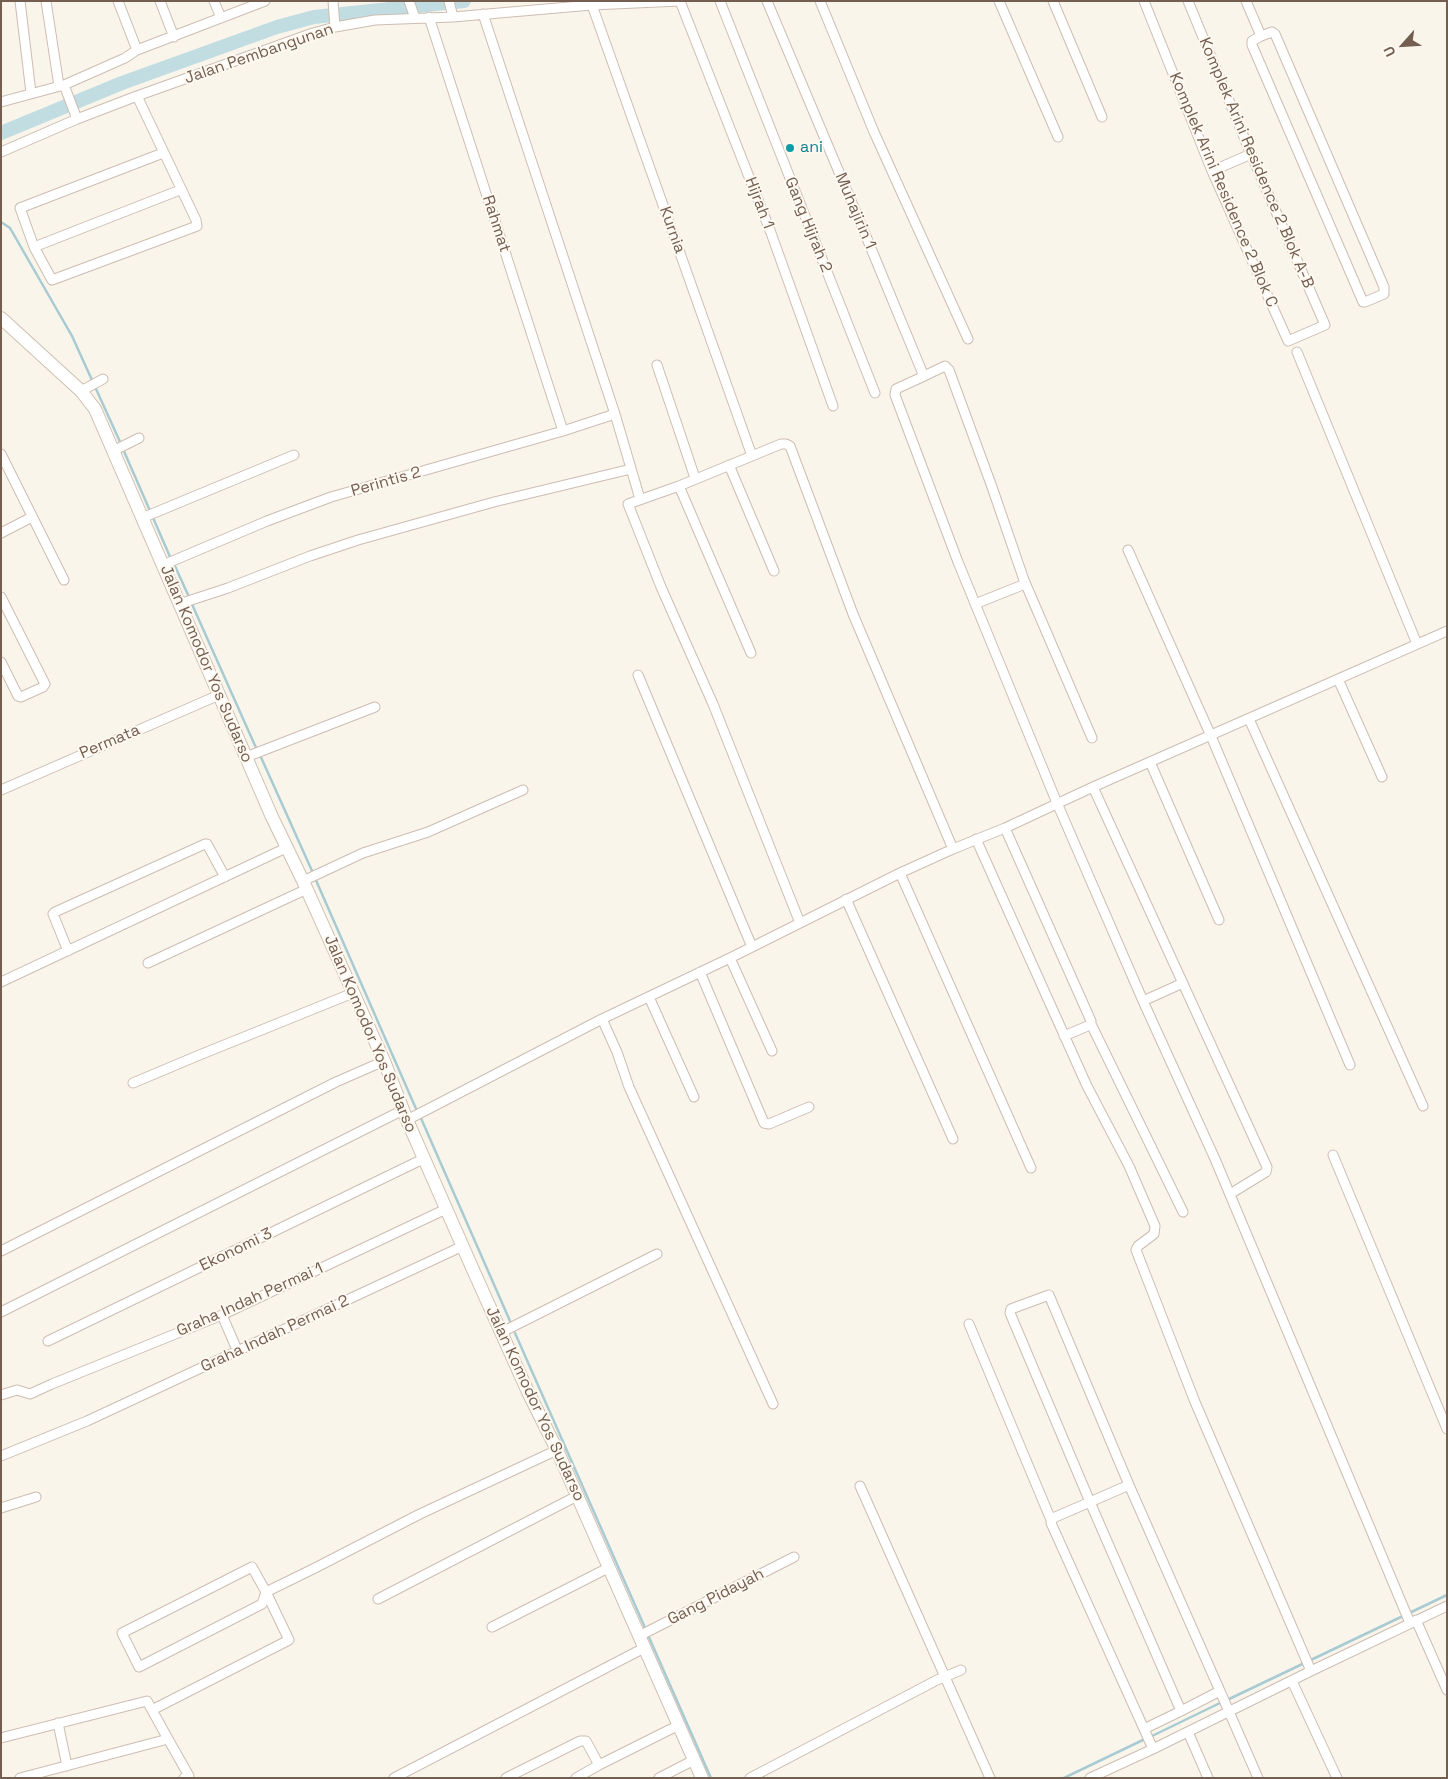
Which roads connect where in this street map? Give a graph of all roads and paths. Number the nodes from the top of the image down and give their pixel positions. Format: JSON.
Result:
{"nodes":[{"id":1,"x":20,"y":1,"type":"edge"},
{"id":2,"x":46,"y":1,"type":"edge"},
{"id":3,"x":118,"y":1,"type":"edge"},
{"id":4,"x":160,"y":1,"type":"edge"},
{"id":5,"x":214,"y":1,"type":"edge"},
{"id":6,"x":264,"y":1,"type":"edge"},
{"id":7,"x":408,"y":1,"type":"edge"},
{"id":8,"x":680,"y":1,"type":"edge"},
{"id":9,"x":720,"y":1,"type":"edge"},
{"id":10,"x":767,"y":1,"type":"edge"},
{"id":11,"x":820,"y":1,"type":"edge"},
{"id":12,"x":999,"y":1,"type":"edge"},
{"id":13,"x":1053,"y":1,"type":"edge"},
{"id":14,"x":1144,"y":1,"type":"edge"},
{"id":15,"x":1188,"y":1,"type":"edge"},
{"id":16,"x":1246,"y":1,"type":"edge"},
{"id":17,"x":334,"y":2,"type":"edge"},
{"id":18,"x":629,"y":2,"type":"edge"},
{"id":19,"x":521,"y":5,"type":"edge"},
{"id":20,"x":592,"y":5,"type":"junction"},
{"id":21,"x":451,"y":9,"type":"edge"},
{"id":22,"x":483,"y":14,"type":"junction"},
{"id":23,"x":414,"y":15,"type":"junction"},
{"id":24,"x":429,"y":17,"type":"junction"},
{"id":25,"x":221,"y":18,"type":"junction"},
{"id":26,"x":335,"y":23,"type":"junction"},
{"id":27,"x":174,"y":36,"type":"junction"},
{"id":28,"x":1261,"y":36,"type":"junction"},
{"id":29,"x":137,"y":50,"type":"junction"},
{"id":30,"x":61,"y":85,"type":"junction"},
{"id":31,"x":31,"y":93,"type":"junction"},
{"id":32,"x":137,"y":96,"type":"junction"},
{"id":33,"x":1,"y":102,"type":"edge"},
{"id":34,"x":1102,"y":117,"type":"dead end"},
{"id":35,"x":77,"y":119,"type":"junction"},
{"id":36,"x":1058,"y":138,"type":"dead end"},
{"id":37,"x":1,"y":152,"type":"edge"},
{"id":38,"x":163,"y":153,"type":"junction"},
{"id":39,"x":1251,"y":154,"type":"junction"},
{"id":40,"x":1212,"y":172,"type":"junction"},
{"id":41,"x":180,"y":190,"type":"junction"},
{"id":42,"x":34,"y":247,"type":"junction"},
{"id":43,"x":1,"y":318,"type":"edge"},
{"id":44,"x":1325,"y":325,"type":"joint"},
{"id":45,"x":968,"y":340,"type":"dead end"},
{"id":46,"x":1297,"y":352,"type":"dead end"},
{"id":47,"x":657,"y":365,"type":"dead end"},
{"id":48,"x":920,"y":378,"type":"junction"},
{"id":49,"x":101,"y":380,"type":"dead end"},
{"id":50,"x":85,"y":389,"type":"junction"},
{"id":51,"x":875,"y":393,"type":"dead end"},
{"id":52,"x":833,"y":406,"type":"dead end"},
{"id":53,"x":615,"y":414,"type":"junction"},
{"id":54,"x":563,"y":431,"type":"junction"},
{"id":55,"x":139,"y":438,"type":"dead end"},
{"id":56,"x":115,"y":450,"type":"junction"},
{"id":57,"x":1,"y":454,"type":"edge"},
{"id":58,"x":294,"y":456,"type":"dead end"},
{"id":59,"x":752,"y":456,"type":"junction"},
{"id":60,"x":728,"y":465,"type":"junction"},
{"id":61,"x":631,"y":469,"type":"junction"},
{"id":62,"x":695,"y":478,"type":"junction"},
{"id":63,"x":679,"y":486,"type":"junction"},
{"id":64,"x":640,"y":498,"type":"junction"},
{"id":65,"x":32,"y":517,"type":"junction"},
{"id":66,"x":146,"y":517,"type":"junction"},
{"id":67,"x":1,"y":533,"type":"edge"},
{"id":68,"x":1128,"y":550,"type":"dead end"},
{"id":69,"x":166,"y":563,"type":"junction"},
{"id":70,"x":774,"y":571,"type":"dead end"},
{"id":71,"x":64,"y":580,"type":"dead end"},
{"id":72,"x":1025,"y":584,"type":"junction"},
{"id":73,"x":1,"y":597,"type":"edge"},
{"id":74,"x":183,"y":603,"type":"junction"},
{"id":75,"x":975,"y":604,"type":"junction"},
{"id":76,"x":1447,"y":630,"type":"edge"},
{"id":77,"x":1417,"y":644,"type":"junction"},
{"id":78,"x":751,"y":653,"type":"dead end"},
{"id":79,"x":1,"y":662,"type":"edge"},
{"id":80,"x":638,"y":675,"type":"dead end"},
{"id":81,"x":1338,"y":679,"type":"junction"},
{"id":82,"x":219,"y":695,"type":"junction"},
{"id":83,"x":375,"y":707,"type":"dead end"},
{"id":84,"x":1249,"y":719,"type":"junction"},
{"id":85,"x":1211,"y":736,"type":"junction"},
{"id":86,"x":1092,"y":738,"type":"dead end"},
{"id":87,"x":250,"y":756,"type":"junction"},
{"id":88,"x":1150,"y":762,"type":"junction"},
{"id":89,"x":1382,"y":778,"type":"dead end"},
{"id":90,"x":2,"y":786,"type":"edge"},
{"id":91,"x":1093,"y":787,"type":"junction"},
{"id":92,"x":523,"y":790,"type":"dead end"},
{"id":93,"x":1057,"y":803,"type":"junction"},
{"id":94,"x":1006,"y":828,"type":"junction"},
{"id":95,"x":976,"y":840,"type":"junction"},
{"id":96,"x":286,"y":848,"type":"junction"},
{"id":97,"x":953,"y":849,"type":"junction"},
{"id":98,"x":900,"y":873,"type":"junction"},
{"id":99,"x":225,"y":877,"type":"junction"},
{"id":100,"x":307,"y":883,"type":"junction"},
{"id":101,"x":846,"y":899,"type":"junction"},
{"id":102,"x":1219,"y":920,"type":"dead end"},
{"id":103,"x":800,"y":923,"type":"junction"},
{"id":104,"x":752,"y":947,"type":"junction"},
{"id":105,"x":68,"y":951,"type":"junction"},
{"id":106,"x":730,"y":958,"type":"junction"},
{"id":107,"x":148,"y":962,"type":"dead end"},
{"id":108,"x":700,"y":972,"type":"junction"},
{"id":109,"x":1,"y":982,"type":"edge"},
{"id":110,"x":1183,"y":984,"type":"junction"},
{"id":111,"x":353,"y":993,"type":"junction"},
{"id":112,"x":649,"y":997,"type":"junction"},
{"id":113,"x":1143,"y":1001,"type":"junction"},
{"id":114,"x":602,"y":1019,"type":"junction"},
{"id":115,"x":1091,"y":1024,"type":"junction"},
{"id":116,"x":1064,"y":1036,"type":"junction"},
{"id":117,"x":772,"y":1051,"type":"dead end"},
{"id":118,"x":384,"y":1061,"type":"junction"},
{"id":119,"x":1350,"y":1065,"type":"dead end"},
{"id":120,"x":133,"y":1084,"type":"dead end"},
{"id":121,"x":694,"y":1097,"type":"dead end"},
{"id":122,"x":1423,"y":1106,"type":"dead end"},
{"id":123,"x":809,"y":1108,"type":"dead end"},
{"id":124,"x":408,"y":1116,"type":"junction"},
{"id":125,"x":953,"y":1139,"type":"dead end"},
{"id":126,"x":1333,"y":1155,"type":"dead end"},
{"id":127,"x":424,"y":1158,"type":"junction"},
{"id":128,"x":1031,"y":1168,"type":"dead end"},
{"id":129,"x":1230,"y":1194,"type":"junction"},
{"id":130,"x":446,"y":1208,"type":"junction"},
{"id":131,"x":1183,"y":1212,"type":"dead end"},
{"id":132,"x":464,"y":1246,"type":"junction"},
{"id":133,"x":1,"y":1251,"type":"edge"},
{"id":134,"x":657,"y":1254,"type":"dead end"},
{"id":135,"x":1,"y":1312,"type":"edge"},
{"id":136,"x":222,"y":1315,"type":"junction"},
{"id":137,"x":968,"y":1324,"type":"dead end"},
{"id":138,"x":502,"y":1332,"type":"junction"},
{"id":139,"x":48,"y":1341,"type":"dead end"},
{"id":140,"x":238,"y":1352,"type":"junction"},
{"id":141,"x":1,"y":1395,"type":"edge"},
{"id":142,"x":773,"y":1404,"type":"dead end"},
{"id":143,"x":1447,"y":1429,"type":"edge"},
{"id":144,"x":556,"y":1450,"type":"junction"},
{"id":145,"x":1,"y":1456,"type":"edge"},
{"id":146,"x":1129,"y":1485,"type":"junction"},
{"id":147,"x":860,"y":1486,"type":"dead end"},
{"id":148,"x":577,"y":1496,"type":"junction"},
{"id":149,"x":36,"y":1497,"type":"dead end"},
{"id":150,"x":1090,"y":1502,"type":"junction"},
{"id":151,"x":1,"y":1508,"type":"edge"},
{"id":152,"x":1051,"y":1520,"type":"junction"},
{"id":153,"x":794,"y":1557,"type":"dead end"},
{"id":154,"x":608,"y":1568,"type":"junction"},
{"id":155,"x":266,"y":1592,"type":"junction"},
{"id":156,"x":378,"y":1599,"type":"dead end"},
{"id":157,"x":1447,"y":1606,"type":"edge"},
{"id":158,"x":1412,"y":1621,"type":"junction"},
{"id":159,"x":492,"y":1627,"type":"dead end"},
{"id":160,"x":641,"y":1635,"type":"junction"},
{"id":161,"x":644,"y":1648,"type":"junction"},
{"id":162,"x":1310,"y":1668,"type":"junction"},
{"id":163,"x":961,"y":1670,"type":"dead end"},
{"id":164,"x":945,"y":1677,"type":"junction"},
{"id":165,"x":1292,"y":1680,"type":"junction"},
{"id":166,"x":1447,"y":1690,"type":"edge"},
{"id":167,"x":1220,"y":1693,"type":"junction"},
{"id":168,"x":152,"y":1710,"type":"junction"},
{"id":169,"x":1228,"y":1710,"type":"junction"},
{"id":170,"x":1181,"y":1711,"type":"junction"},
{"id":171,"x":58,"y":1723,"type":"junction"},
{"id":172,"x":679,"y":1725,"type":"junction"},
{"id":173,"x":1144,"y":1730,"type":"junction"},
{"id":174,"x":1188,"y":1732,"type":"junction"},
{"id":175,"x":1,"y":1738,"type":"edge"},
{"id":176,"x":168,"y":1739,"type":"junction"},
{"id":177,"x":1153,"y":1748,"type":"junction"},
{"id":178,"x":694,"y":1760,"type":"junction"},
{"id":179,"x":599,"y":1765,"type":"junction"},
{"id":180,"x":67,"y":1766,"type":"junction"},
{"id":181,"x":20,"y":1778,"type":"edge"},
{"id":182,"x":184,"y":1778,"type":"edge"},
{"id":183,"x":394,"y":1778,"type":"edge"},
{"id":184,"x":506,"y":1778,"type":"edge"},
{"id":185,"x":576,"y":1778,"type":"edge"},
{"id":186,"x":659,"y":1778,"type":"edge"},
{"id":187,"x":702,"y":1778,"type":"edge"},
{"id":188,"x":750,"y":1778,"type":"edge"},
{"id":189,"x":990,"y":1778,"type":"edge"},
{"id":190,"x":1090,"y":1778,"type":"edge"},
{"id":191,"x":1208,"y":1778,"type":"edge"},
{"id":192,"x":1258,"y":1778,"type":"edge"},
{"id":193,"x":1337,"y":1778,"type":"edge"}],
"edges":[{"from":1,"to":31,"type":"street"},
{"from":2,"to":30,"type":"street"},
{"from":3,"to":29,"type":"street"},
{"from":4,"to":27,"type":"street"},
{"from":5,"to":25,"type":"street"},
{"from":6,"to":25,"type":"street"},
{"from":7,"to":23,"type":"street"},
{"from":8,"to":18,"type":"street","name":"Jalan Pembangunan"},
{"from":8,"to":52,"type":"street","name":"Hijrah 1"},
{"from":9,"to":51,"type":"street","name":"Gang Hijrah 2"},
{"from":10,"to":48,"type":"street","name":"Muhajirin 1"},
{"from":11,"to":45,"type":"street"},
{"from":12,"to":36,"type":"street"},
{"from":13,"to":34,"type":"street"},
{"from":14,"to":40,"type":"street","name":"Komplek Arini Residence 2 Blok C"},
{"from":15,"to":39,"type":"street","name":"Komplek Arini Residence 2 Blok A-B"},
{"from":16,"to":28,"type":"street"},
{"from":17,"to":26,"type":"street"},
{"from":18,"to":20,"type":"street","name":"Jalan Pembangunan"},
{"from":19,"to":20,"type":"street","name":"Jalan Pembangunan"},
{"from":19,"to":22,"type":"street","name":"Jalan Pembangunan"},
{"from":20,"to":59,"type":"street","name":"Kurnia"},
{"from":21,"to":22,"type":"street","name":"Jalan Pembangunan"},
{"from":21,"to":24,"type":"street","name":"Jalan Pembangunan"},
{"from":22,"to":53,"type":"street"},
{"from":23,"to":24,"type":"street","name":"Jalan Pembangunan"},
{"from":23,"to":26,"type":"street","name":"Jalan Pembangunan"},
{"from":24,"to":54,"type":"street","name":"Rahmat"},
{"from":25,"to":27,"type":"street"},
{"from":26,"to":32,"type":"street","name":"Jalan Pembangunan"},
{"from":27,"to":29,"type":"street"},
{"from":28,"to":28,"type":"street"},
{"from":29,"to":30,"type":"street"},
{"from":30,"to":31,"type":"street"},
{"from":30,"to":35,"type":"street"},
{"from":31,"to":33,"type":"street"},
{"from":32,"to":35,"type":"street","name":"Jalan Pembangunan"},
{"from":32,"to":38,"type":"street"},
{"from":35,"to":37,"type":"street","name":"Jalan Pembangunan"},
{"from":38,"to":41,"type":"street"},
{"from":38,"to":42,"type":"street"},
{"from":39,"to":40,"type":"street"},
{"from":39,"to":44,"type":"street","name":"Komplek Arini Residence 2 Blok A-B"},
{"from":40,"to":44,"type":"street","name":"Komplek Arini Residence 2 Blok C"},
{"from":41,"to":42,"type":"street"},
{"from":41,"to":42,"type":"street"},
{"from":43,"to":50,"type":"street","name":"Jalan Komodor Yos Sudarso"},
{"from":46,"to":77,"type":"street"},
{"from":47,"to":62,"type":"street"},
{"from":48,"to":72,"type":"street"},
{"from":48,"to":75,"type":"street"},
{"from":49,"to":50,"type":"street"},
{"from":50,"to":56,"type":"street","name":"Jalan Komodor Yos Sudarso"},
{"from":53,"to":54,"type":"street","name":"Perintis 2"},
{"from":53,"to":61,"type":"street"},
{"from":54,"to":69,"type":"street","name":"Perintis 2"},
{"from":55,"to":56,"type":"street"},
{"from":56,"to":66,"type":"street","name":"Jalan Komodor Yos Sudarso"},
{"from":57,"to":65,"type":"street"},
{"from":58,"to":66,"type":"street"},
{"from":59,"to":60,"type":"street"},
{"from":59,"to":97,"type":"street"},
{"from":60,"to":62,"type":"street"},
{"from":60,"to":70,"type":"street"},
{"from":61,"to":64,"type":"street"},
{"from":61,"to":74,"type":"street"},
{"from":62,"to":63,"type":"street"},
{"from":63,"to":64,"type":"street"},
{"from":63,"to":78,"type":"street"},
{"from":64,"to":103,"type":"street"},
{"from":65,"to":67,"type":"street"},
{"from":65,"to":71,"type":"street"},
{"from":66,"to":69,"type":"street","name":"Jalan Komodor Yos Sudarso"},
{"from":68,"to":85,"type":"street"},
{"from":69,"to":74,"type":"street","name":"Jalan Komodor Yos Sudarso"},
{"from":72,"to":75,"type":"street"},
{"from":72,"to":86,"type":"street"},
{"from":73,"to":79,"type":"street"},
{"from":74,"to":82,"type":"street","name":"Jalan Komodor Yos Sudarso"},
{"from":75,"to":93,"type":"street"},
{"from":76,"to":77,"type":"street"},
{"from":77,"to":81,"type":"street"},
{"from":80,"to":104,"type":"street"},
{"from":81,"to":84,"type":"street"},
{"from":81,"to":89,"type":"street"},
{"from":82,"to":87,"type":"street","name":"Jalan Komodor Yos Sudarso"},
{"from":82,"to":90,"type":"street","name":"Permata"},
{"from":83,"to":87,"type":"street"},
{"from":84,"to":85,"type":"street"},
{"from":84,"to":122,"type":"street"},
{"from":85,"to":88,"type":"street"},
{"from":85,"to":119,"type":"street"},
{"from":87,"to":96,"type":"street","name":"Jalan Komodor Yos Sudarso"},
{"from":88,"to":91,"type":"street"},
{"from":88,"to":102,"type":"street"},
{"from":91,"to":93,"type":"street"},
{"from":91,"to":110,"type":"street"},
{"from":92,"to":100,"type":"street"},
{"from":93,"to":94,"type":"street"},
{"from":93,"to":113,"type":"street"},
{"from":94,"to":95,"type":"street"},
{"from":94,"to":115,"type":"street"},
{"from":95,"to":97,"type":"street"},
{"from":95,"to":116,"type":"street"},
{"from":96,"to":99,"type":"street"},
{"from":96,"to":100,"type":"street","name":"Jalan Komodor Yos Sudarso"},
{"from":97,"to":98,"type":"street"},
{"from":98,"to":101,"type":"street"},
{"from":98,"to":128,"type":"street"},
{"from":99,"to":105,"type":"street"},
{"from":99,"to":105,"type":"street"},
{"from":100,"to":107,"type":"street"},
{"from":100,"to":111,"type":"street","name":"Jalan Komodor Yos Sudarso"},
{"from":101,"to":103,"type":"street"},
{"from":101,"to":125,"type":"street"},
{"from":103,"to":104,"type":"street"},
{"from":104,"to":106,"type":"street"},
{"from":105,"to":109,"type":"street"},
{"from":106,"to":108,"type":"street"},
{"from":106,"to":117,"type":"street"},
{"from":108,"to":112,"type":"street"},
{"from":108,"to":123,"type":"street"},
{"from":110,"to":113,"type":"street"},
{"from":110,"to":129,"type":"street"},
{"from":111,"to":118,"type":"street","name":"Jalan Komodor Yos Sudarso"},
{"from":111,"to":120,"type":"street"},
{"from":112,"to":114,"type":"street"},
{"from":112,"to":121,"type":"street"},
{"from":113,"to":129,"type":"street"},
{"from":114,"to":124,"type":"street"},
{"from":114,"to":142,"type":"street"},
{"from":115,"to":116,"type":"street"},
{"from":115,"to":131,"type":"street"},
{"from":116,"to":162,"type":"street"},
{"from":118,"to":124,"type":"street","name":"Jalan Komodor Yos Sudarso"},
{"from":118,"to":133,"type":"street"},
{"from":124,"to":127,"type":"street","name":"Jalan Komodor Yos Sudarso"},
{"from":124,"to":135,"type":"street"},
{"from":126,"to":143,"type":"street"},
{"from":127,"to":130,"type":"street","name":"Jalan Komodor Yos Sudarso"},
{"from":127,"to":139,"type":"street","name":"Ekonomi 3"},
{"from":129,"to":158,"type":"street"},
{"from":130,"to":132,"type":"street","name":"Jalan Komodor Yos Sudarso"},
{"from":130,"to":136,"type":"street","name":"Graha Indah Permai 1"},
{"from":132,"to":138,"type":"street","name":"Jalan Komodor Yos Sudarso"},
{"from":132,"to":140,"type":"street","name":"Graha Indah Permai 2"},
{"from":134,"to":138,"type":"street"},
{"from":136,"to":140,"type":"street"},
{"from":136,"to":141,"type":"street","name":"Graha Indah Permai 1"},
{"from":137,"to":152,"type":"street"},
{"from":138,"to":144,"type":"street","name":"Jalan Komodor Yos Sudarso"},
{"from":140,"to":145,"type":"street","name":"Graha Indah Permai 2"},
{"from":144,"to":148,"type":"street","name":"Jalan Komodor Yos Sudarso"},
{"from":144,"to":155,"type":"street"},
{"from":146,"to":150,"type":"street"},
{"from":146,"to":150,"type":"street"},
{"from":146,"to":167,"type":"street"},
{"from":147,"to":164,"type":"street"},
{"from":148,"to":154,"type":"street","name":"Jalan Komodor Yos Sudarso"},
{"from":148,"to":156,"type":"street"},
{"from":149,"to":151,"type":"street"},
{"from":150,"to":152,"type":"street"},
{"from":150,"to":170,"type":"street"},
{"from":152,"to":173,"type":"street"},
{"from":153,"to":160,"type":"street","name":"Gang Pidayah"},
{"from":154,"to":159,"type":"street"},
{"from":154,"to":160,"type":"street","name":"Jalan Komodor Yos Sudarso"},
{"from":155,"to":155,"type":"street"},
{"from":155,"to":168,"type":"street"},
{"from":157,"to":158,"type":"street"},
{"from":158,"to":162,"type":"street"},
{"from":158,"to":166,"type":"street"},
{"from":160,"to":161,"type":"street","name":"Jalan Komodor Yos Sudarso"},
{"from":161,"to":172,"type":"street","name":"Jalan Komodor Yos Sudarso"},
{"from":161,"to":183,"type":"street"},
{"from":162,"to":165,"type":"street"},
{"from":163,"to":164,"type":"street"},
{"from":164,"to":188,"type":"street"},
{"from":164,"to":189,"type":"street"},
{"from":165,"to":169,"type":"street"},
{"from":165,"to":193,"type":"street"},
{"from":167,"to":169,"type":"street"},
{"from":167,"to":170,"type":"street"},
{"from":168,"to":171,"type":"street"},
{"from":168,"to":176,"type":"street"},
{"from":169,"to":174,"type":"street"},
{"from":169,"to":192,"type":"street"},
{"from":170,"to":173,"type":"street"},
{"from":171,"to":175,"type":"street"},
{"from":171,"to":180,"type":"street"},
{"from":172,"to":178,"type":"street","name":"Jalan Komodor Yos Sudarso"},
{"from":172,"to":179,"type":"street"},
{"from":173,"to":177,"type":"street"},
{"from":174,"to":177,"type":"street"},
{"from":174,"to":191,"type":"street"},
{"from":176,"to":180,"type":"street"},
{"from":176,"to":182,"type":"street"},
{"from":177,"to":190,"type":"street"},
{"from":178,"to":186,"type":"street"},
{"from":178,"to":187,"type":"street","name":"Jalan Komodor Yos Sudarso"},
{"from":179,"to":184,"type":"street"},
{"from":179,"to":185,"type":"street"},
{"from":180,"to":181,"type":"street"}]}
